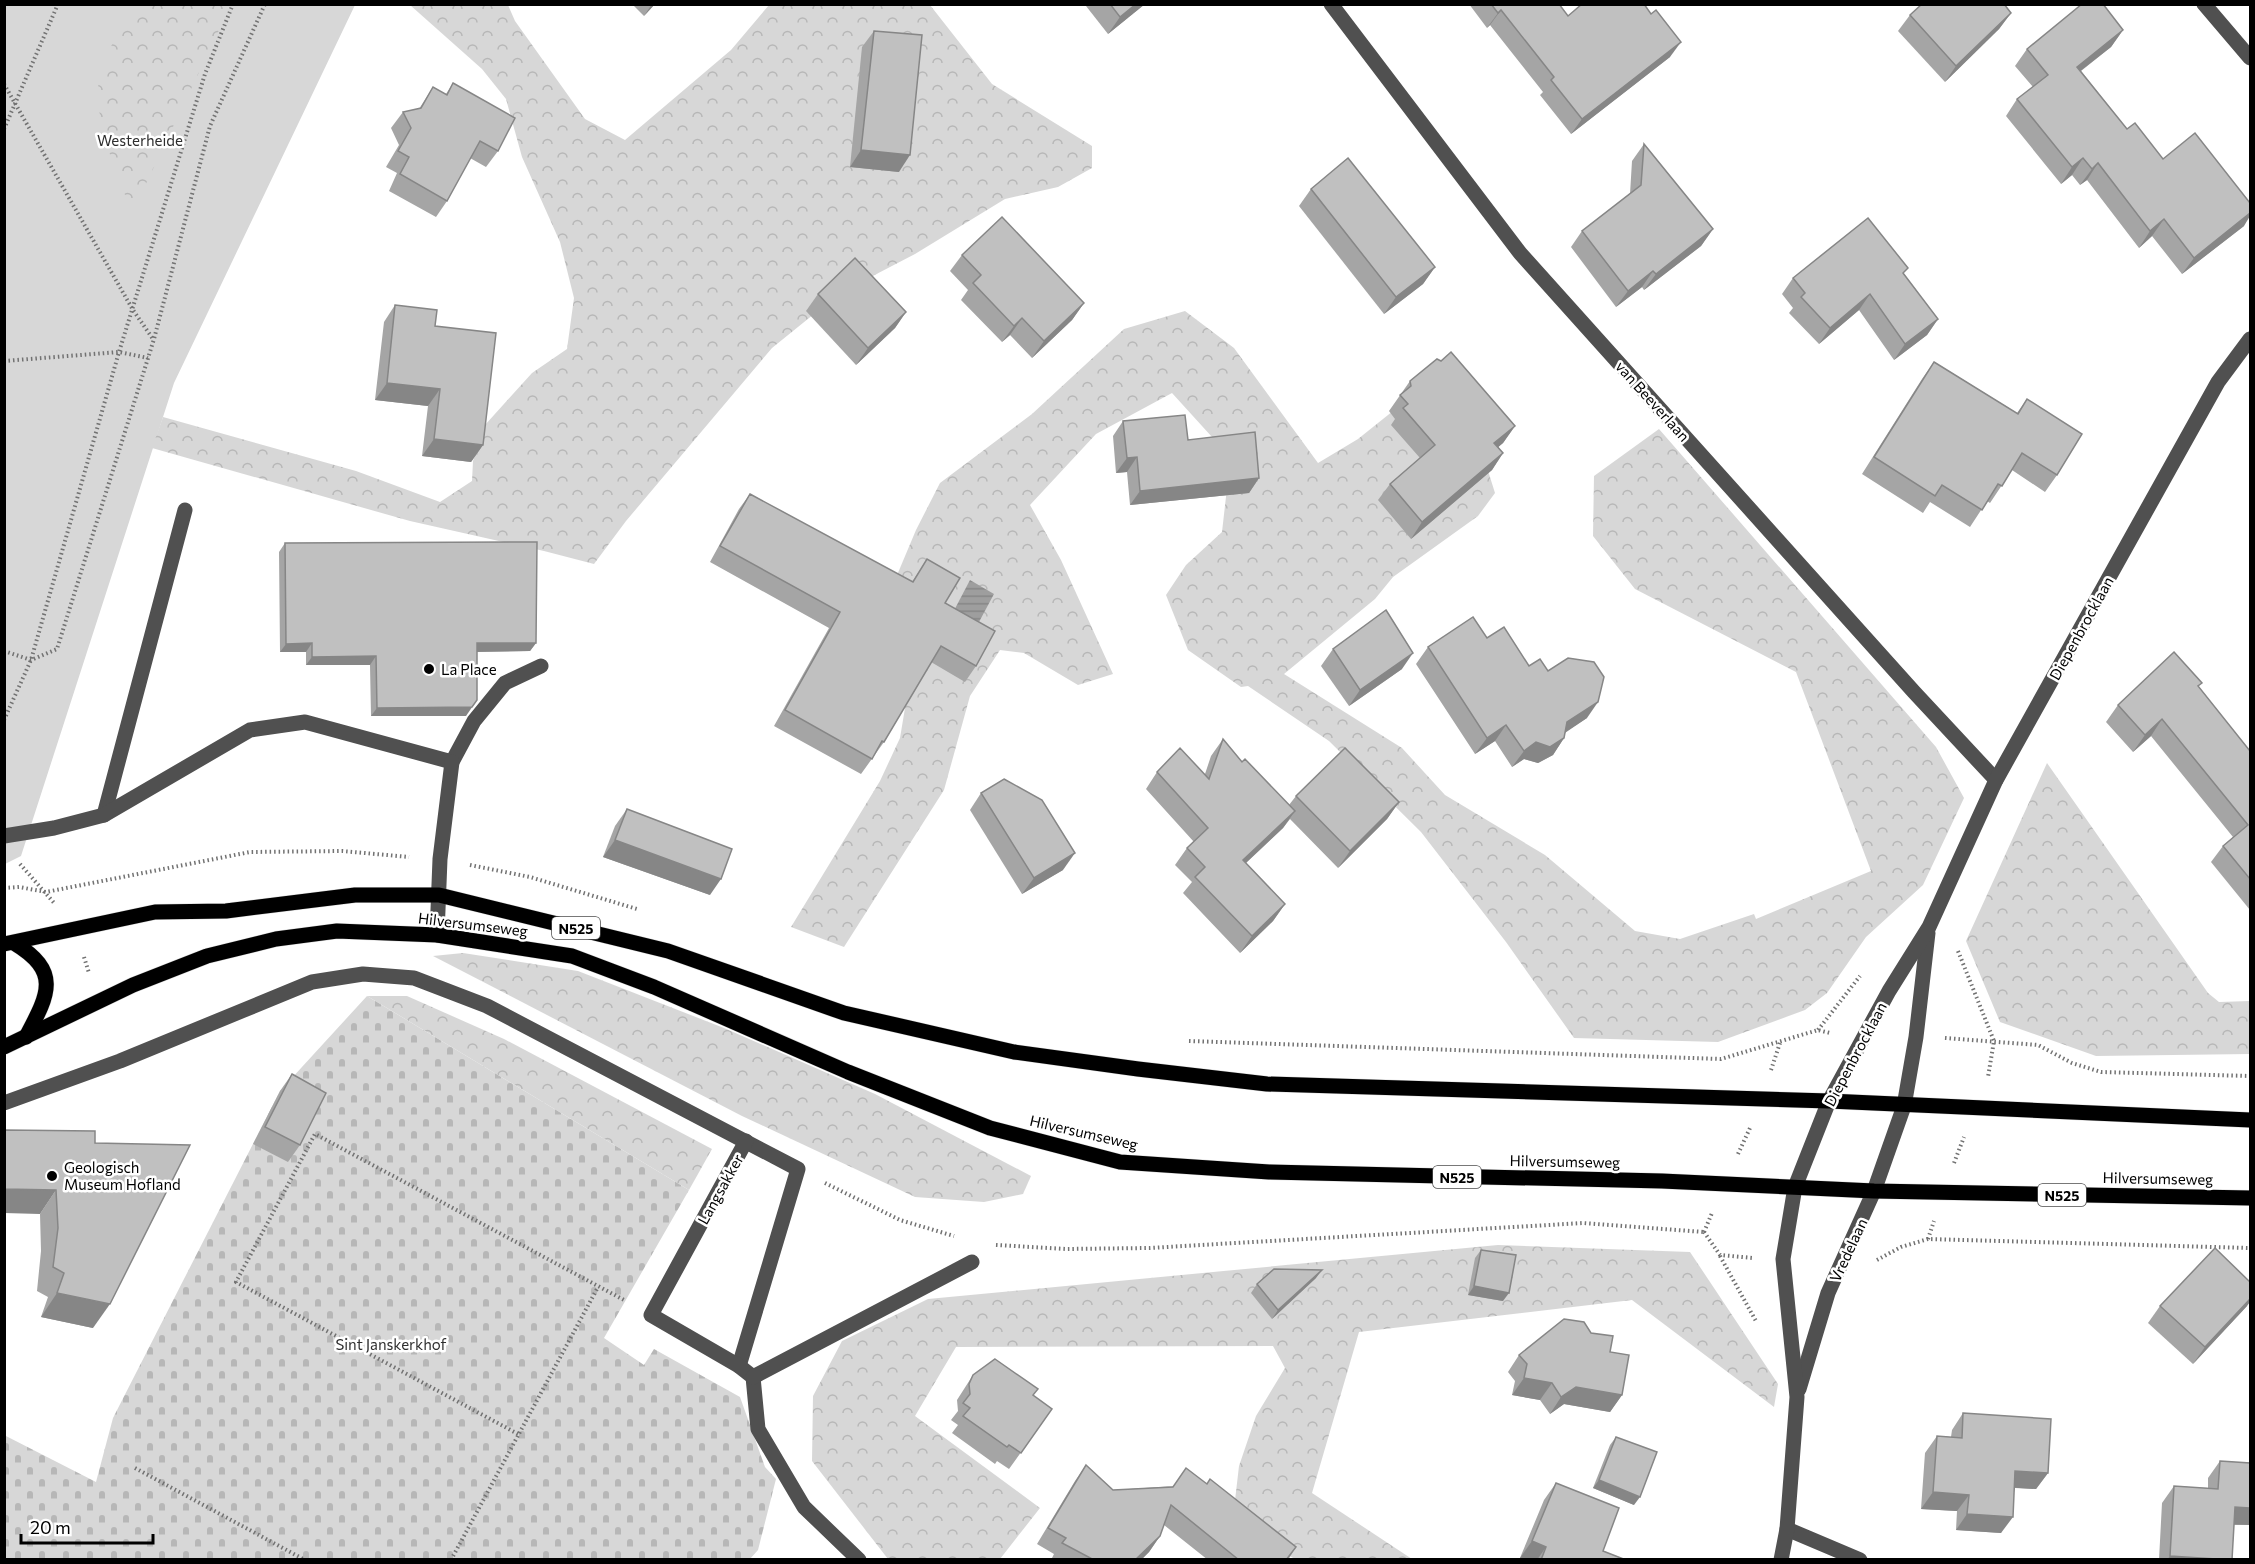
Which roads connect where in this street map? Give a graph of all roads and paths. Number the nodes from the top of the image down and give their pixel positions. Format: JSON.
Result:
{"nodes":[{"id":1,"x":58,"y":4,"type":"edge"},
{"id":2,"x":233,"y":4,"type":"edge"},
{"id":3,"x":265,"y":4,"type":"edge"},
{"id":4,"x":1331,"y":4,"type":"edge"},
{"id":5,"x":2204,"y":4,"type":"edge"},
{"id":6,"x":2250,"y":58,"type":"edge"},
{"id":7,"x":4,"y":84,"type":"edge"},
{"id":8,"x":16,"y":104,"type":"junction"},
{"id":9,"x":4,"y":129,"type":"edge"},
{"id":10,"x":133,"y":310,"type":"junction"},
{"id":11,"x":154,"y":339,"type":"junction"},
{"id":12,"x":2250,"y":339,"type":"edge"},
{"id":13,"x":119,"y":352,"type":"junction"},
{"id":14,"x":148,"y":358,"type":"junction"},
{"id":15,"x":4,"y":360,"type":"edge"},
{"id":16,"x":185,"y":510,"type":"dead end"},
{"id":17,"x":4,"y":651,"type":"edge"},
{"id":18,"x":32,"y":660,"type":"junction"},
{"id":19,"x":541,"y":666,"type":"dead end"},
{"id":20,"x":4,"y":720,"type":"edge"},
{"id":21,"x":452,"y":762,"type":"junction"},
{"id":22,"x":1996,"y":780,"type":"junction"},
{"id":23,"x":104,"y":815,"type":"junction"},
{"id":24,"x":4,"y":836,"type":"edge"},
{"id":25,"x":17,"y":859,"type":"dead end"},
{"id":26,"x":440,"y":859,"type":"junction"},
{"id":27,"x":4,"y":888,"type":"edge"},
{"id":28,"x":46,"y":892,"type":"junction"},
{"id":29,"x":439,"y":895,"type":"junction"},
{"id":30,"x":648,"y":913,"type":"dead end"},
{"id":31,"x":1929,"y":927,"type":"junction"},
{"id":32,"x":437,"y":935,"type":"junction"},
{"id":33,"x":9,"y":943,"type":"edge"},
{"id":34,"x":1864,"y":1036,"type":"junction"},
{"id":35,"x":26,"y":1037,"type":"junction"},
{"id":36,"x":1916,"y":1037,"type":"junction"},
{"id":37,"x":1184,"y":1041,"type":"dead end"},
{"id":38,"x":1780,"y":1043,"type":"junction"},
{"id":39,"x":4,"y":1047,"type":"edge"},
{"id":40,"x":2250,"y":1076,"type":"edge"},
{"id":41,"x":1763,"y":1100,"type":"junction"},
{"id":42,"x":1830,"y":1101,"type":"junction"},
{"id":43,"x":4,"y":1103,"type":"edge"},
{"id":44,"x":1904,"y":1106,"type":"junction"},
{"id":45,"x":2250,"y":1120,"type":"edge"},
{"id":46,"x":746,"y":1141,"type":"junction"},
{"id":47,"x":798,"y":1169,"type":"junction"},
{"id":48,"x":1725,"y":1184,"type":"junction"},
{"id":49,"x":1795,"y":1187,"type":"junction"},
{"id":50,"x":1874,"y":1191,"type":"junction"},
{"id":51,"x":2250,"y":1198,"type":"edge"},
{"id":52,"x":957,"y":1237,"type":"dead end"},
{"id":53,"x":991,"y":1244,"type":"dead end"},
{"id":54,"x":2250,"y":1248,"type":"edge"},
{"id":55,"x":972,"y":1262,"type":"dead end"},
{"id":56,"x":1843,"y":1262,"type":"junction"},
{"id":57,"x":598,"y":1287,"type":"junction"},
{"id":58,"x":625,"y":1301,"type":"dead end"},
{"id":59,"x":739,"y":1366,"type":"junction"},
{"id":60,"x":753,"y":1377,"type":"junction"},
{"id":61,"x":1797,"y":1397,"type":"junction"},
{"id":62,"x":518,"y":1434,"type":"junction"},
{"id":63,"x":135,"y":1468,"type":"dead end"},
{"id":64,"x":1786,"y":1529,"type":"junction"},
{"id":65,"x":305,"y":1560,"type":"edge"},
{"id":66,"x":451,"y":1560,"type":"edge"},
{"id":67,"x":859,"y":1560,"type":"edge"},
{"id":68,"x":1781,"y":1560,"type":"edge"},
{"id":69,"x":1860,"y":1560,"type":"edge"}],
"edges":[{"from":1,"to":8,"type":"path"},
{"from":2,"to":10,"type":"path"},
{"from":3,"to":11,"type":"path"},
{"from":4,"to":22,"type":"street","name":"van Beeverlaan"},
{"from":5,"to":6,"type":"street"},
{"from":7,"to":8,"type":"path"},
{"from":8,"to":9,"type":"path"},
{"from":8,"to":10,"type":"path"},
{"from":10,"to":11,"type":"path"},
{"from":10,"to":13,"type":"path"},
{"from":11,"to":14,"type":"path"},
{"from":12,"to":22,"type":"street","name":"Diepenbrocklaan"},
{"from":13,"to":14,"type":"path"},
{"from":13,"to":15,"type":"path"},
{"from":13,"to":18,"type":"path"},
{"from":14,"to":18,"type":"path"},
{"from":16,"to":23,"type":"street"},
{"from":17,"to":18,"type":"path"},
{"from":18,"to":20,"type":"path"},
{"from":19,"to":21,"type":"street"},
{"from":21,"to":23,"type":"street"},
{"from":21,"to":26,"type":"street"},
{"from":22,"to":31,"type":"street","name":"Diepenbrocklaan"},
{"from":23,"to":24,"type":"street"},
{"from":25,"to":28,"type":"path"},
{"from":26,"to":28,"type":"path"},
{"from":26,"to":29,"type":"street"},
{"from":26,"to":30,"type":"path"},
{"from":27,"to":28,"type":"path"},
{"from":29,"to":32,"type":"street"},
{"from":29,"to":33,"type":"main road","name":"Hilversumseweg","number":"N525"},
{"from":29,"to":41,"type":"main road","name":"Hilversumseweg","number":"N525"},
{"from":31,"to":34,"type":"street","name":"Diepenbrocklaan"},
{"from":31,"to":36,"type":"street","name":"Diepenbrocklaan"},
{"from":32,"to":35,"type":"main road","name":"Hilversumseweg","number":"N525"},
{"from":32,"to":48,"type":"main road","name":"Hilversumseweg","number":"N525"},
{"from":33,"to":35,"type":"main road"},
{"from":34,"to":38,"type":"path"},
{"from":34,"to":42,"type":"street","name":"Diepenbrocklaan"},
{"from":35,"to":39,"type":"main road","name":"Hilversumseweg","number":"N525"},
{"from":36,"to":40,"type":"path"},
{"from":36,"to":44,"type":"street","name":"Diepenbrocklaan"},
{"from":37,"to":38,"type":"path"},
{"from":38,"to":41,"type":"path"},
{"from":41,"to":42,"type":"main road","name":"Hilversumseweg","number":"N525"},
{"from":41,"to":48,"type":"path"},
{"from":42,"to":44,"type":"main road","name":"Hilversumseweg","number":"N525"},
{"from":42,"to":49,"type":"street","name":"Diepenbrocklaan"},
{"from":43,"to":46,"type":"street"},
{"from":44,"to":45,"type":"main road","name":"Hilversumseweg","number":"N525"},
{"from":44,"to":50,"type":"street","name":"Vredelaan"},
{"from":46,"to":47,"type":"street","name":"Langsakker"},
{"from":46,"to":59,"type":"street","name":"Langsakker"},
{"from":47,"to":52,"type":"path"},
{"from":47,"to":59,"type":"street"},
{"from":48,"to":49,"type":"main road","name":"Hilversumseweg","number":"N525"},
{"from":48,"to":53,"type":"path"},
{"from":49,"to":50,"type":"main road","name":"Hilversumseweg","number":"N525"},
{"from":49,"to":61,"type":"street","name":"Vredelaan"},
{"from":50,"to":51,"type":"main road","name":"Hilversumseweg","number":"N525"},
{"from":50,"to":56,"type":"street","name":"Vredelaan"},
{"from":54,"to":56,"type":"path"},
{"from":55,"to":60,"type":"street"},
{"from":56,"to":61,"type":"street","name":"Vredelaan"},
{"from":57,"to":58,"type":"path"},
{"from":57,"to":62,"type":"path"},
{"from":57,"to":62,"type":"path"},
{"from":59,"to":60,"type":"street","name":"Langsakker"},
{"from":60,"to":67,"type":"street"},
{"from":61,"to":64,"type":"street","name":"Vredelaan"},
{"from":62,"to":66,"type":"path"},
{"from":63,"to":65,"type":"path"},
{"from":64,"to":68,"type":"street","name":"Vredelaan"},
{"from":64,"to":69,"type":"street"}]}
